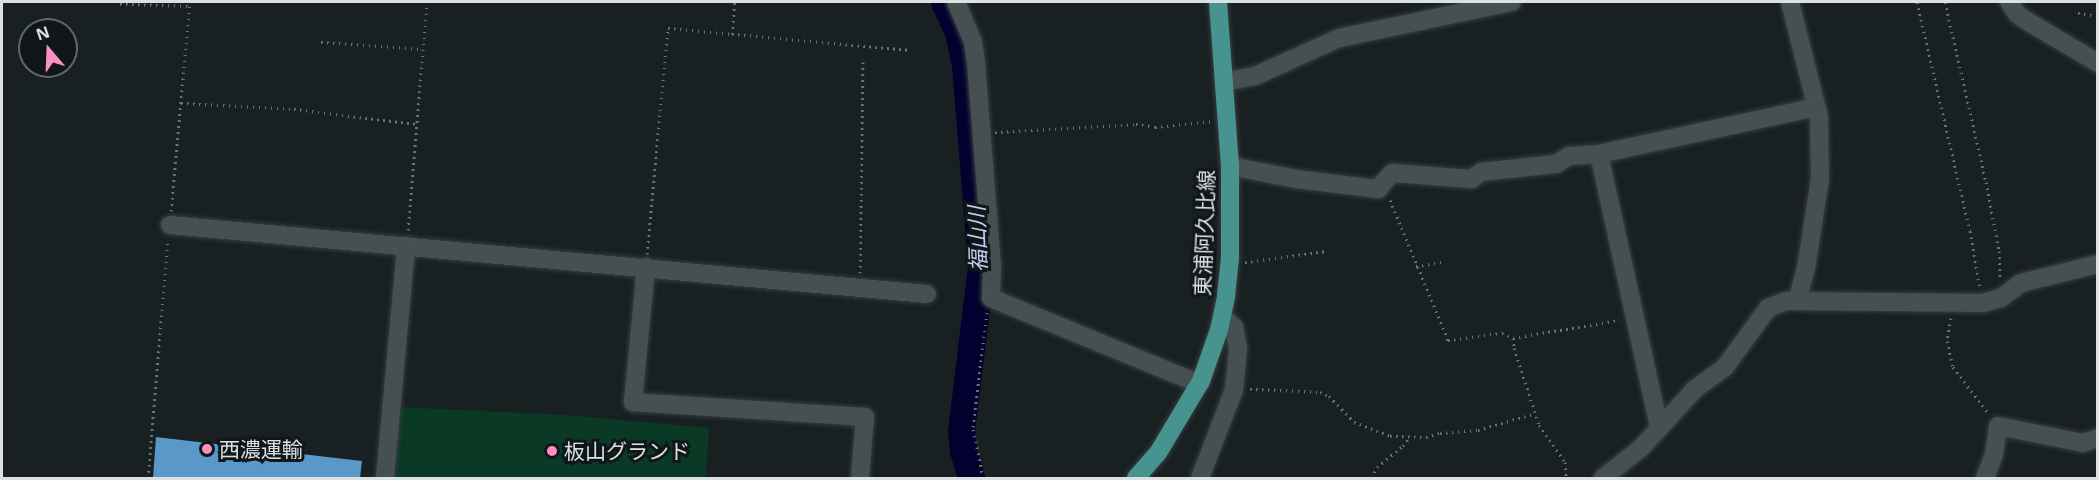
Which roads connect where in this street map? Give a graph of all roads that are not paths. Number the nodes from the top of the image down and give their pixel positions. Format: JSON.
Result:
{"nodes":[{"id":1,"x":956,"y":2,"type":"edge"},
{"id":2,"x":1218,"y":2,"type":"edge"},
{"id":3,"x":1512,"y":2,"type":"edge"},
{"id":4,"x":1790,"y":2,"type":"edge"},
{"id":5,"x":2009,"y":2,"type":"edge"},
{"id":6,"x":2097,"y":63,"type":"edge"},
{"id":7,"x":1224,"y":82,"type":"junction"},
{"id":8,"x":1816,"y":107,"type":"junction"},
{"id":9,"x":1599,"y":154,"type":"junction"},
{"id":10,"x":1230,"y":166,"type":"junction"},
{"id":11,"x":170,"y":225,"type":"road end"},
{"id":12,"x":406,"y":246,"type":"junction"},
{"id":13,"x":2097,"y":264,"type":"edge"},
{"id":14,"x":646,"y":267,"type":"junction"},
{"id":15,"x":927,"y":294,"type":"dead end"},
{"id":16,"x":1797,"y":301,"type":"junction"},
{"id":17,"x":1222,"y":317,"type":"junction"},
{"id":18,"x":1200,"y":384,"type":"junction"},
{"id":19,"x":1659,"y":428,"type":"junction"},
{"id":20,"x":2097,"y":438,"type":"edge"},
{"id":21,"x":385,"y":478,"type":"edge"},
{"id":22,"x":860,"y":478,"type":"edge"},
{"id":23,"x":1136,"y":478,"type":"edge"},
{"id":24,"x":1200,"y":478,"type":"edge"},
{"id":25,"x":1604,"y":478,"type":"edge"},
{"id":26,"x":1985,"y":478,"type":"edge"}],
"edges":[{"from":1,"to":18,"type":"street"},
{"from":2,"to":7,"type":"main road","name":"東浦阿久比線"},
{"from":3,"to":7,"type":"street"},
{"from":4,"to":8,"type":"street"},
{"from":5,"to":6,"type":"street"},
{"from":7,"to":10,"type":"main road","name":"東浦阿久比線"},
{"from":8,"to":9,"type":"street"},
{"from":8,"to":16,"type":"street"},
{"from":9,"to":10,"type":"street"},
{"from":9,"to":19,"type":"street"},
{"from":10,"to":17,"type":"main road","name":"東浦阿久比線"},
{"from":11,"to":12,"type":"street"},
{"from":12,"to":14,"type":"street"},
{"from":12,"to":21,"type":"street"},
{"from":13,"to":16,"type":"street"},
{"from":14,"to":15,"type":"street"},
{"from":14,"to":22,"type":"street"},
{"from":16,"to":19,"type":"street"},
{"from":17,"to":18,"type":"main road","name":"東浦阿久比線"},
{"from":17,"to":24,"type":"street"},
{"from":18,"to":23,"type":"main road","name":"東浦阿久比線"},
{"from":19,"to":25,"type":"street"},
{"from":20,"to":26,"type":"street"}]}
